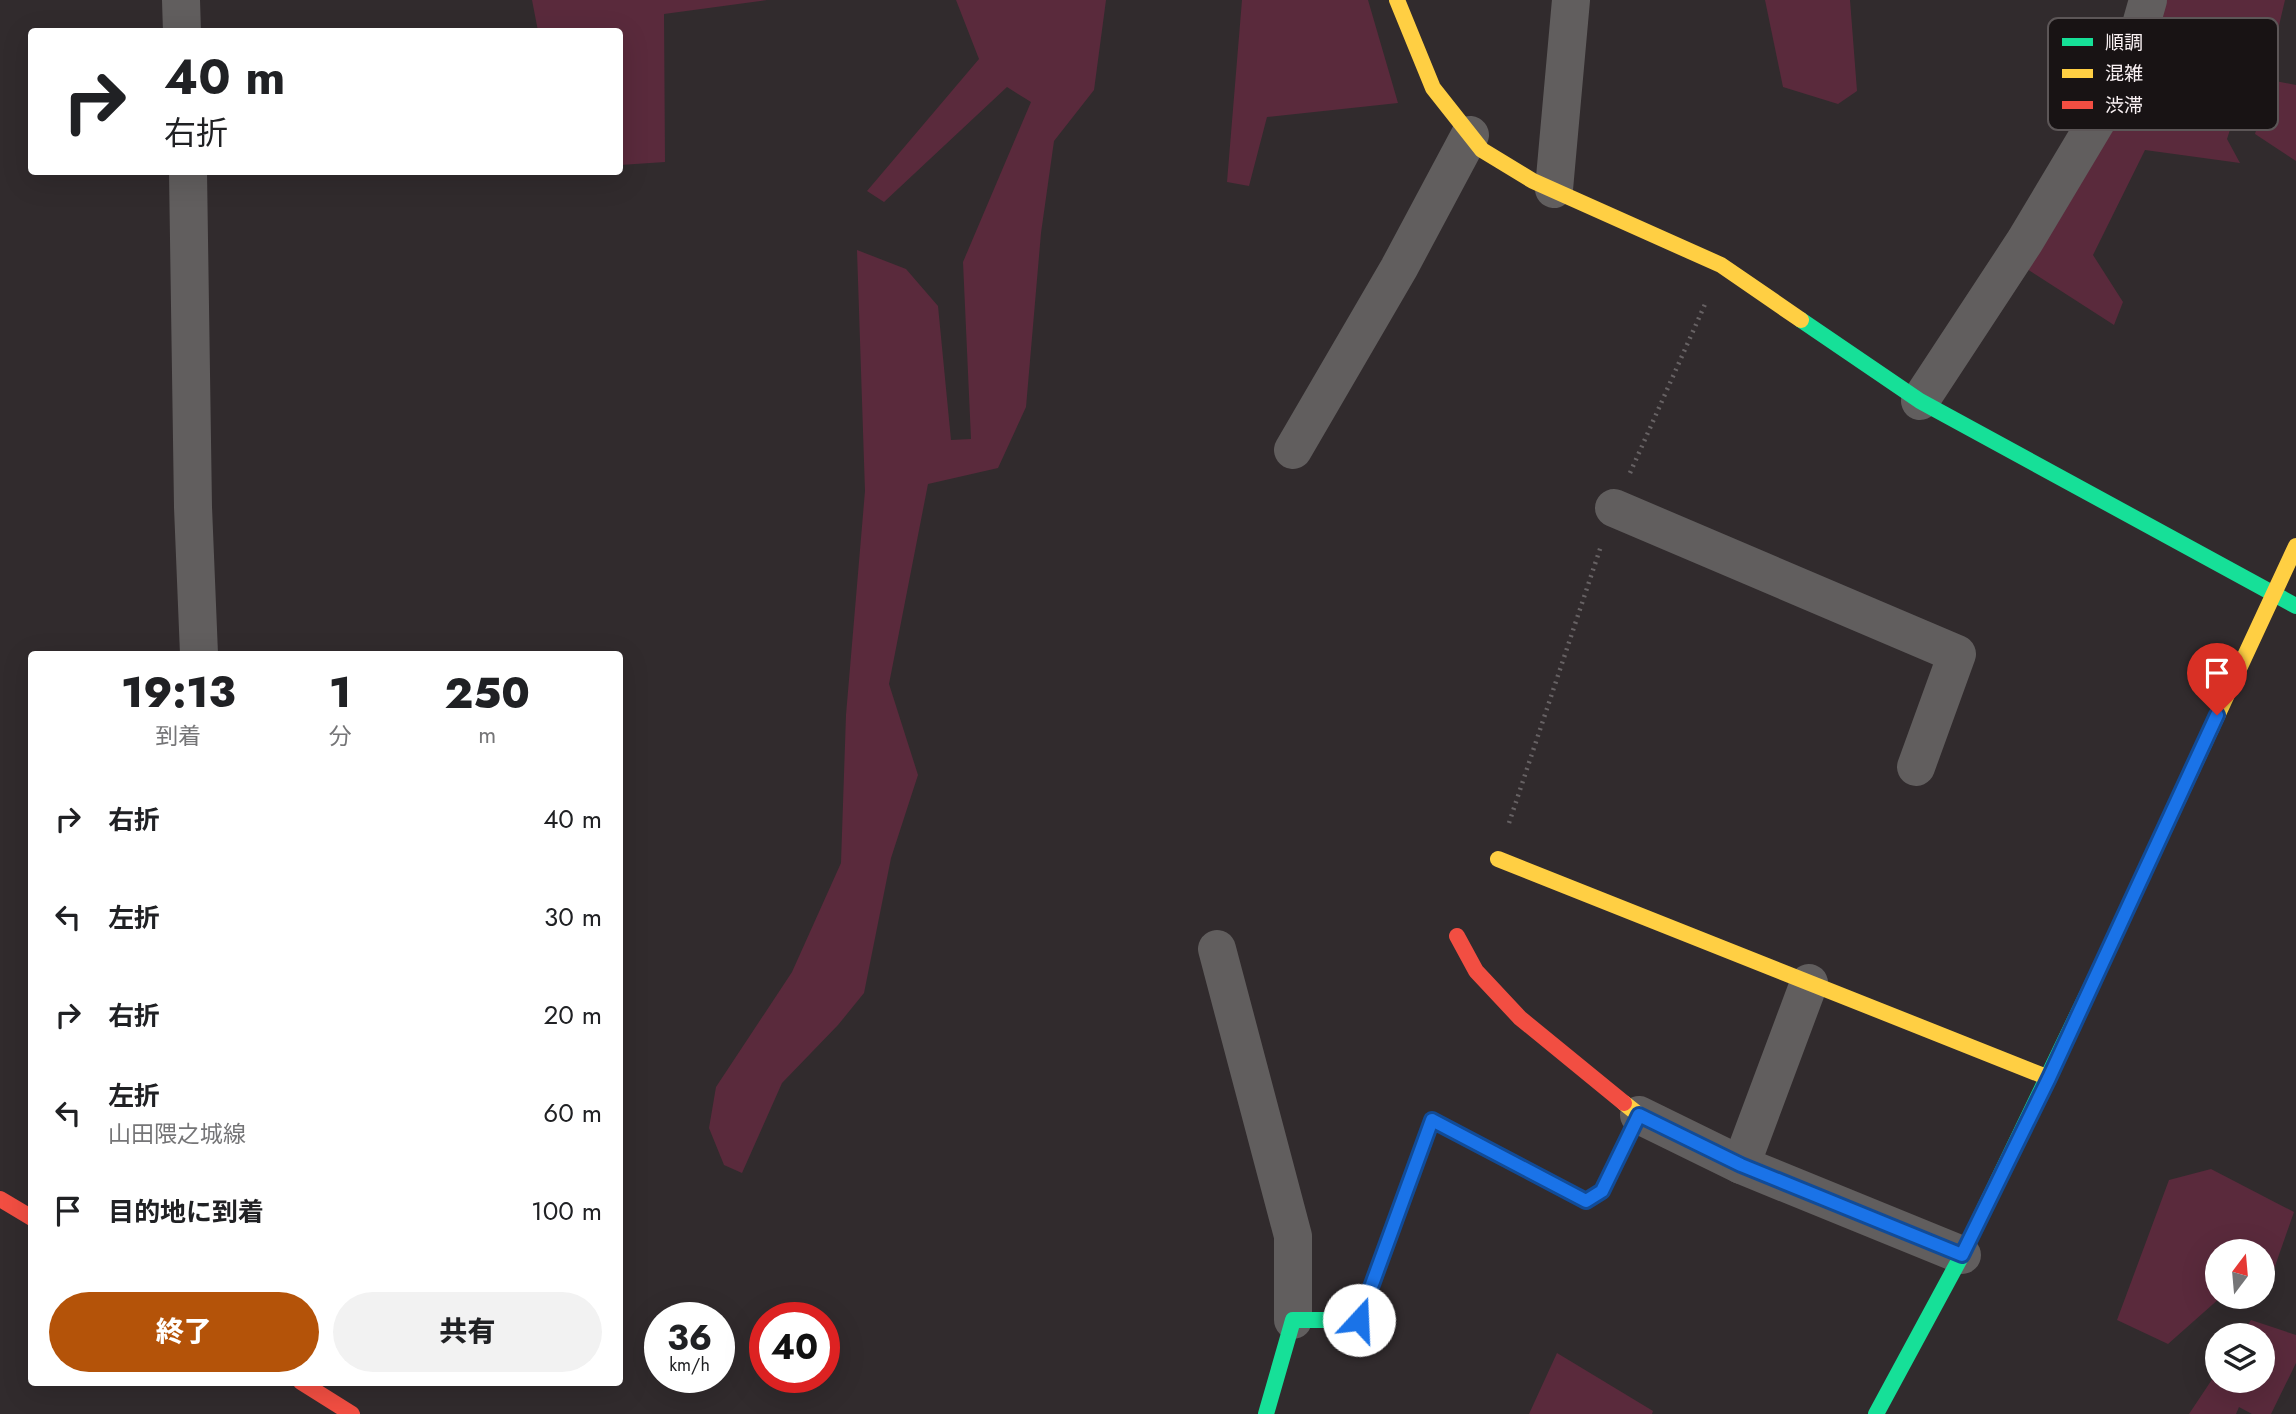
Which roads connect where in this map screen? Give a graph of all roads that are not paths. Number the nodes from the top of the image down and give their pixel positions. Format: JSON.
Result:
{"nodes":[{"id":1,"x":181,"y":0,"type":"edge"},
{"id":2,"x":1397,"y":0,"type":"edge"},
{"id":3,"x":1571,"y":0,"type":"edge"},
{"id":4,"x":2148,"y":0,"type":"edge"},
{"id":5,"x":2143,"y":18,"type":"edge"},
{"id":6,"x":182,"y":28,"type":"edge"},
{"id":7,"x":2091,"y":130,"type":"edge"},
{"id":8,"x":1470,"y":135,"type":"junction"},
{"id":9,"x":188,"y":175,"type":"edge"},
{"id":10,"x":1554,"y":189,"type":"junction"},
{"id":11,"x":1920,"y":401,"type":"junction"},
{"id":12,"x":1293,"y":450,"type":"dead end"},
{"id":13,"x":1614,"y":508,"type":"road end"},
{"id":14,"x":2296,"y":546,"type":"edge"},
{"id":15,"x":2273,"y":593,"type":"junction"},
{"id":16,"x":2296,"y":606,"type":"edge"},
{"id":17,"x":199,"y":651,"type":"edge"},
{"id":18,"x":1916,"y":766,"type":"dead end"},
{"id":19,"x":1498,"y":859,"type":"road end"},
{"id":20,"x":1457,"y":936,"type":"dead end"},
{"id":21,"x":1217,"y":949,"type":"dead end"},
{"id":22,"x":1809,"y":982,"type":"junction"},
{"id":23,"x":2049,"y":1078,"type":"junction"},
{"id":24,"x":1639,"y":1115,"type":"junction"},
{"id":25,"x":1741,"y":1165,"type":"junction"},
{"id":26,"x":0,"y":1199,"type":"edge"},
{"id":27,"x":28,"y":1216,"type":"edge"},
{"id":28,"x":1962,"y":1255,"type":"junction"},
{"id":29,"x":1293,"y":1320,"type":"junction"},
{"id":30,"x":308,"y":1386,"type":"edge"},
{"id":31,"x":352,"y":1414,"type":"edge"},
{"id":32,"x":1266,"y":1414,"type":"edge"},
{"id":33,"x":1876,"y":1414,"type":"edge"}],
"edges":[{"from":1,"to":6,"type":"street"},
{"from":2,"to":8,"type":"street"},
{"from":3,"to":10,"type":"street"},
{"from":4,"to":5,"type":"street"},
{"from":7,"to":11,"type":"street"},
{"from":8,"to":10,"type":"street"},
{"from":8,"to":12,"type":"street"},
{"from":9,"to":17,"type":"street"},
{"from":10,"to":11,"type":"street"},
{"from":11,"to":15,"type":"street"},
{"from":13,"to":18,"type":"street"},
{"from":14,"to":15,"type":"street"},
{"from":15,"to":16,"type":"street"},
{"from":15,"to":23,"type":"street"},
{"from":19,"to":22,"type":"street"},
{"from":20,"to":24,"type":"street"},
{"from":21,"to":29,"type":"street"},
{"from":22,"to":23,"type":"street"},
{"from":22,"to":25,"type":"street"},
{"from":23,"to":28,"type":"street"},
{"from":24,"to":25,"type":"street"},
{"from":24,"to":29,"type":"street"},
{"from":25,"to":28,"type":"street"},
{"from":26,"to":27,"type":"street"},
{"from":28,"to":33,"type":"street"},
{"from":29,"to":32,"type":"street"},
{"from":30,"to":31,"type":"street"}]}
